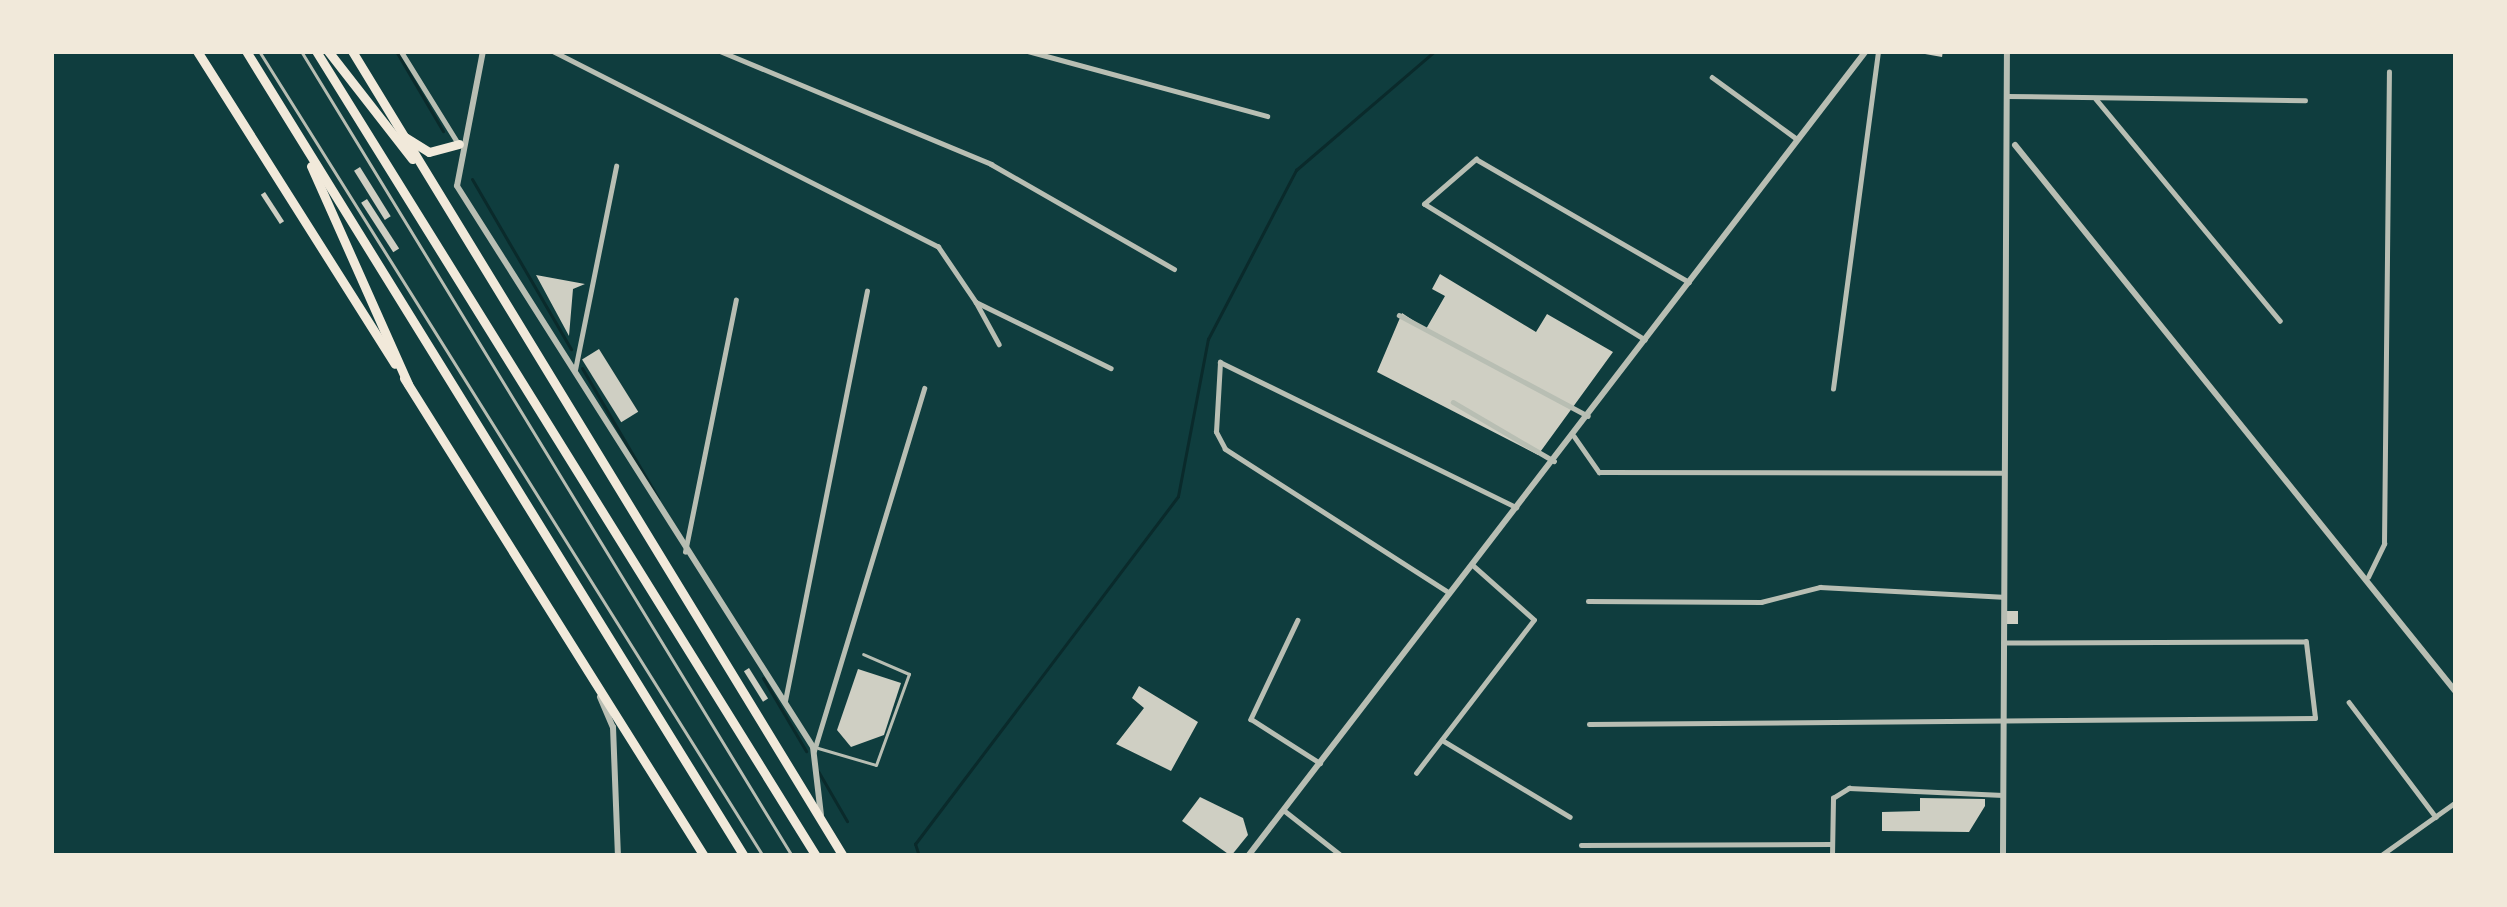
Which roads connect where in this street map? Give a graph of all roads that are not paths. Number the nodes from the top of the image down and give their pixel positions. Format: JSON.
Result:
{"nodes":[{"id":1,"x":197,"y":51,"type":"edge"},
{"id":2,"x":246,"y":51,"type":"edge"},
{"id":3,"x":259,"y":51,"type":"edge"},
{"id":4,"x":302,"y":51,"type":"edge"},
{"id":5,"x":316,"y":51,"type":"edge"},
{"id":6,"x":328,"y":51,"type":"edge"},
{"id":7,"x":352,"y":51,"type":"edge"},
{"id":8,"x":401,"y":51,"type":"edge"},
{"id":9,"x":483,"y":51,"type":"edge"},
{"id":10,"x":553,"y":51,"type":"edge"},
{"id":11,"x":720,"y":51,"type":"edge"},
{"id":12,"x":1028,"y":51,"type":"edge"},
{"id":13,"x":1867,"y":51,"type":"edge"},
{"id":14,"x":1878,"y":51,"type":"edge"},
{"id":15,"x":2007,"y":51,"type":"edge"},
{"id":16,"x":2389,"y":72,"type":"dead end"},
{"id":17,"x":1712,"y":77,"type":"dead end"},
{"id":18,"x":2006,"y":96,"type":"junction"},
{"id":19,"x":2096,"y":99,"type":"junction"},
{"id":20,"x":2306,"y":100,"type":"dead end"},
{"id":21,"x":1267,"y":116,"type":"dead end"},
{"id":22,"x":404,"y":137,"type":"junction"},
{"id":23,"x":1797,"y":139,"type":"junction"},
{"id":24,"x":2012,"y":142,"type":"junction"},
{"id":25,"x":304,"y":144,"type":"junction"},
{"id":26,"x":459,"y":145,"type":"junction"},
{"id":27,"x":412,"y":159,"type":"junction"},
{"id":28,"x":616,"y":166,"type":"dead end"},
{"id":29,"x":1174,"y":269,"type":"dead end"},
{"id":30,"x":1689,"y":282,"type":"junction"},
{"id":31,"x":867,"y":292,"type":"dead end"},
{"id":32,"x":736,"y":300,"type":"dead end"},
{"id":33,"x":976,"y":302,"type":"junction"},
{"id":34,"x":1399,"y":315,"type":"dead end"},
{"id":35,"x":2280,"y":321,"type":"dead end"},
{"id":36,"x":1645,"y":340,"type":"junction"},
{"id":37,"x":999,"y":344,"type":"dead end"},
{"id":38,"x":1111,"y":368,"type":"dead end"},
{"id":39,"x":575,"y":370,"type":"junction"},
{"id":40,"x":408,"y":384,"type":"junction"},
{"id":41,"x":924,"y":388,"type":"dead end"},
{"id":42,"x":1833,"y":389,"type":"dead end"},
{"id":43,"x":1453,"y":402,"type":"dead end"},
{"id":44,"x":1588,"y":416,"type":"junction"},
{"id":45,"x":1574,"y":436,"type":"junction"},
{"id":46,"x":1554,"y":461,"type":"junction"},
{"id":47,"x":2002,"y":473,"type":"junction"},
{"id":48,"x":1516,"y":507,"type":"junction"},
{"id":49,"x":685,"y":552,"type":"junction"},
{"id":50,"x":1472,"y":565,"type":"junction"},
{"id":51,"x":2368,"y":577,"type":"junction"},
{"id":52,"x":1450,"y":593,"type":"junction"},
{"id":53,"x":2002,"y":598,"type":"junction"},
{"id":54,"x":1588,"y":601,"type":"dead end"},
{"id":55,"x":1298,"y":620,"type":"dead end"},
{"id":56,"x":2003,"y":644,"type":"junction"},
{"id":57,"x":863,"y":655,"type":"dead end"},
{"id":58,"x":594,"y":682,"type":"junction"},
{"id":59,"x":2456,"y":692,"type":"edge"},
{"id":60,"x":2349,"y":702,"type":"dead end"},
{"id":61,"x":784,"y":706,"type":"junction"},
{"id":62,"x":1589,"y":724,"type":"dead end"},
{"id":63,"x":2004,"y":725,"type":"junction"},
{"id":64,"x":1442,"y":740,"type":"junction"},
{"id":65,"x":815,"y":750,"type":"junction"},
{"id":66,"x":1320,"y":763,"type":"junction"},
{"id":67,"x":1416,"y":773,"type":"dead end"},
{"id":68,"x":2003,"y":795,"type":"junction"},
{"id":69,"x":2456,"y":802,"type":"edge"},
{"id":70,"x":1284,"y":810,"type":"junction"},
{"id":71,"x":1570,"y":817,"type":"dead end"},
{"id":72,"x":2436,"y":817,"type":"junction"},
{"id":73,"x":823,"y":823,"type":"junction"},
{"id":74,"x":1581,"y":844,"type":"dead end"},
{"id":75,"x":1832,"y":844,"type":"junction"},
{"id":76,"x":618,"y":856,"type":"edge"},
{"id":77,"x":704,"y":856,"type":"edge"},
{"id":78,"x":744,"y":856,"type":"edge"},
{"id":79,"x":763,"y":856,"type":"edge"},
{"id":80,"x":793,"y":856,"type":"edge"},
{"id":81,"x":818,"y":856,"type":"edge"},
{"id":82,"x":843,"y":856,"type":"edge"},
{"id":83,"x":1247,"y":856,"type":"edge"},
{"id":84,"x":1342,"y":856,"type":"edge"},
{"id":85,"x":1832,"y":856,"type":"edge"},
{"id":86,"x":2003,"y":856,"type":"edge"},
{"id":87,"x":2380,"y":856,"type":"edge"}],
"edges":[{"from":1,"to":40,"type":"main road"},
{"from":2,"to":25,"type":"main road"},
{"from":3,"to":79,"type":"lane"},
{"from":4,"to":80,"type":"lane"},
{"from":5,"to":81,"type":"main road"},
{"from":6,"to":27,"type":"main road"},
{"from":7,"to":22,"type":"main road"},
{"from":8,"to":26,"type":"street"},
{"from":9,"to":26,"type":"street"},
{"from":10,"to":33,"type":"street"},
{"from":11,"to":29,"type":"street"},
{"from":12,"to":21,"type":"street"},
{"from":13,"to":23,"type":"street"},
{"from":14,"to":42,"type":"street"},
{"from":15,"to":18,"type":"street"},
{"from":16,"to":51,"type":"street"},
{"from":17,"to":23,"type":"street"},
{"from":18,"to":19,"type":"street"},
{"from":18,"to":24,"type":"street"},
{"from":19,"to":20,"type":"street"},
{"from":19,"to":35,"type":"street"},
{"from":22,"to":26,"type":"main road"},
{"from":22,"to":27,"type":"main road"},
{"from":23,"to":30,"type":"street"},
{"from":24,"to":47,"type":"street"},
{"from":24,"to":51,"type":"street"},
{"from":25,"to":40,"type":"main road"},
{"from":25,"to":78,"type":"main road"},
{"from":26,"to":39,"type":"street"},
{"from":27,"to":73,"type":"main road"},
{"from":28,"to":39,"type":"street"},
{"from":30,"to":36,"type":"street"},
{"from":30,"to":36,"type":"street"},
{"from":31,"to":61,"type":"street"},
{"from":32,"to":49,"type":"street"},
{"from":33,"to":37,"type":"street"},
{"from":33,"to":38,"type":"street"},
{"from":34,"to":44,"type":"street"},
{"from":36,"to":44,"type":"street"},
{"from":39,"to":49,"type":"street"},
{"from":40,"to":58,"type":"main road"},
{"from":41,"to":65,"type":"street"},
{"from":43,"to":46,"type":"street"},
{"from":44,"to":45,"type":"street"},
{"from":45,"to":46,"type":"street"},
{"from":45,"to":47,"type":"street"},
{"from":46,"to":48,"type":"street"},
{"from":47,"to":53,"type":"street"},
{"from":48,"to":50,"type":"street"},
{"from":48,"to":52,"type":"street"},
{"from":49,"to":61,"type":"street"},
{"from":50,"to":52,"type":"street"},
{"from":50,"to":64,"type":"street"},
{"from":51,"to":59,"type":"street"},
{"from":52,"to":66,"type":"street"},
{"from":53,"to":54,"type":"street"},
{"from":53,"to":56,"type":"street"},
{"from":55,"to":66,"type":"street"},
{"from":56,"to":63,"type":"street"},
{"from":56,"to":63,"type":"street"},
{"from":57,"to":65,"type":"lane"},
{"from":58,"to":76,"type":"street"},
{"from":58,"to":77,"type":"main road"},
{"from":60,"to":72,"type":"street"},
{"from":61,"to":65,"type":"street"},
{"from":62,"to":63,"type":"street"},
{"from":63,"to":68,"type":"street"},
{"from":64,"to":67,"type":"street"},
{"from":64,"to":71,"type":"street"},
{"from":65,"to":73,"type":"street"},
{"from":66,"to":70,"type":"street"},
{"from":68,"to":75,"type":"street"},
{"from":68,"to":86,"type":"street"},
{"from":69,"to":72,"type":"street"},
{"from":70,"to":83,"type":"street"},
{"from":70,"to":84,"type":"street"},
{"from":72,"to":87,"type":"street"},
{"from":73,"to":82,"type":"main road"},
{"from":74,"to":75,"type":"street"},
{"from":75,"to":85,"type":"street"}]}
